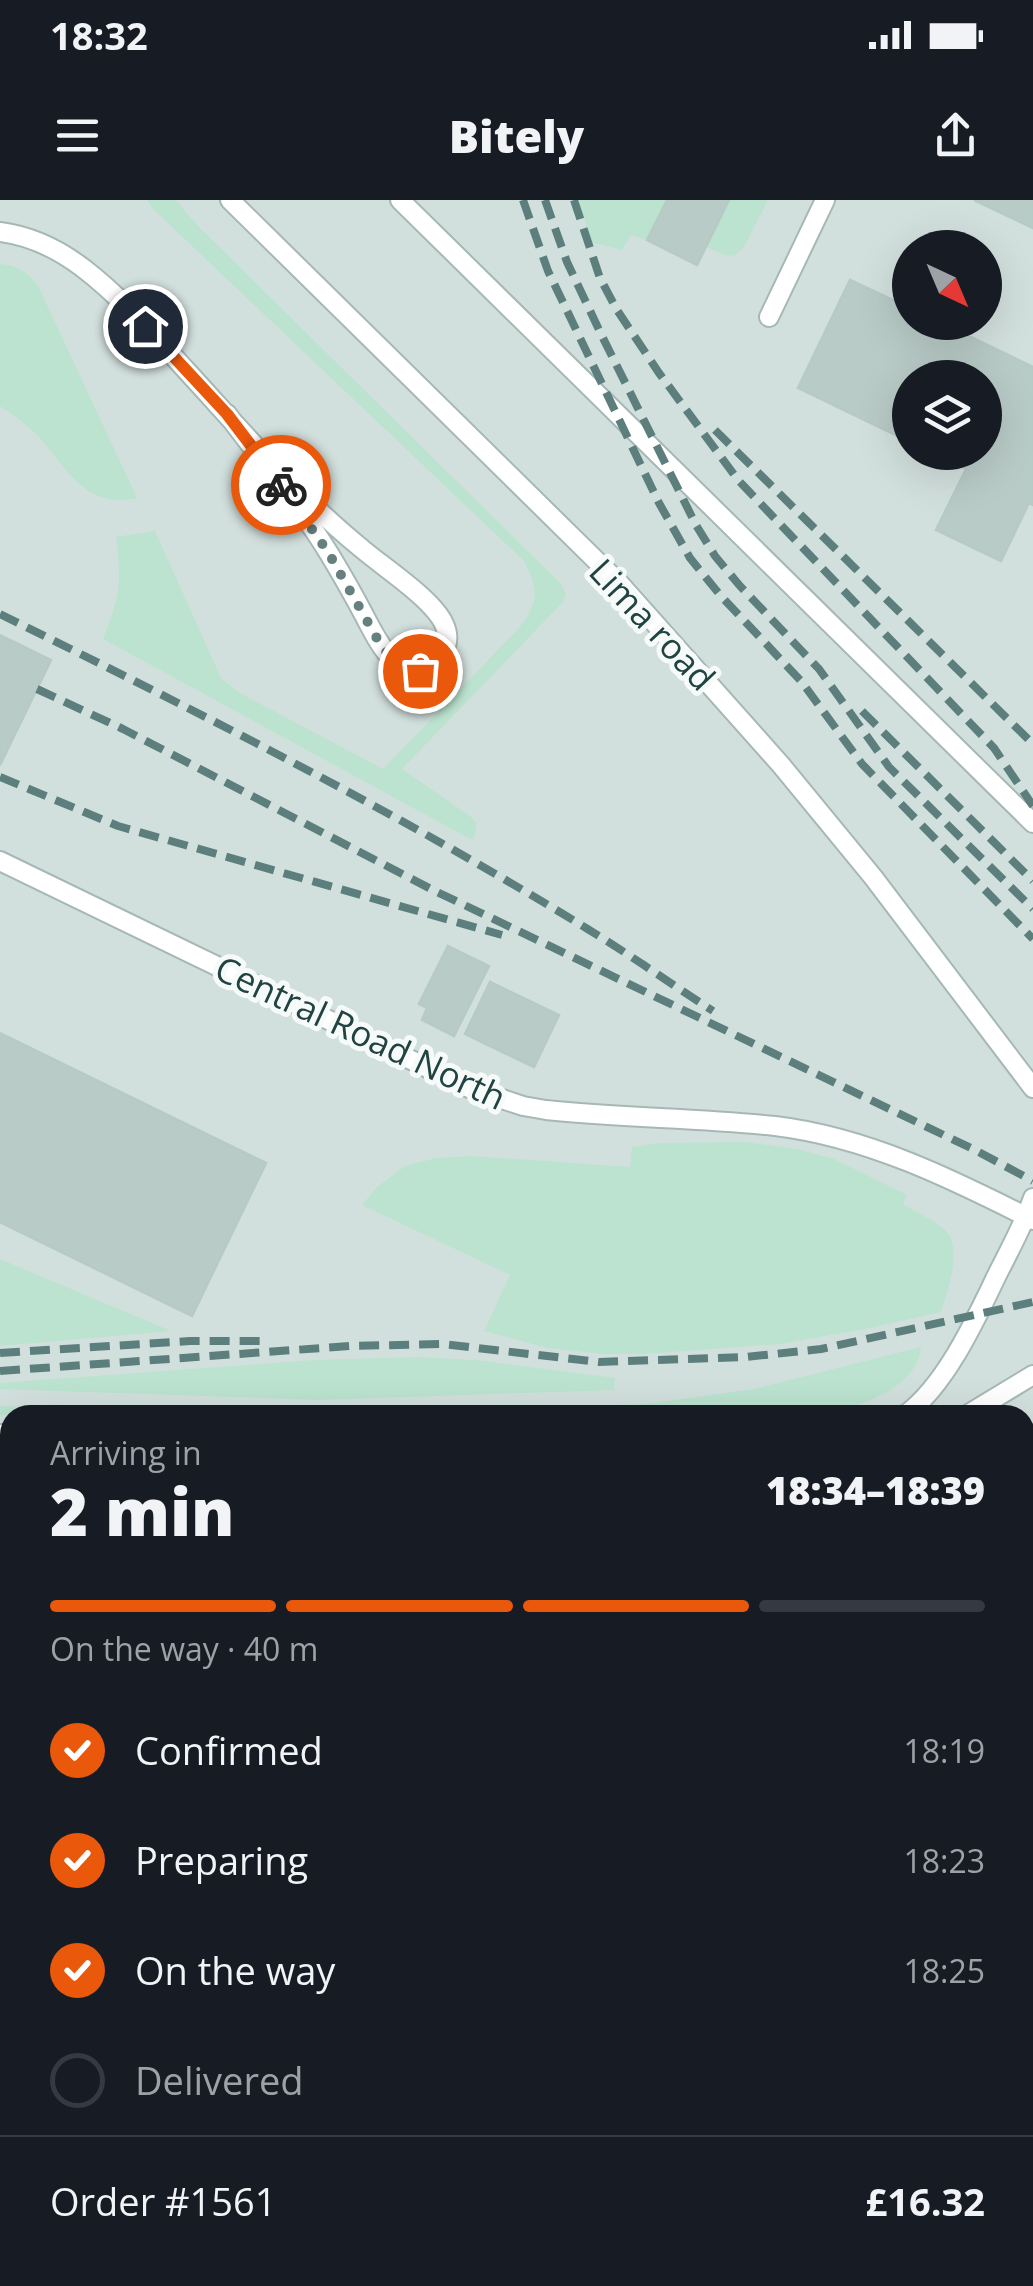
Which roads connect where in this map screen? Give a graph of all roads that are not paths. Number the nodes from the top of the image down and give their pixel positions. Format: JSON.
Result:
{"nodes":[{"id":1,"x":230,"y":200,"type":"edge"},
{"id":2,"x":400,"y":200,"type":"edge"},
{"id":3,"x":825,"y":200,"type":"edge"},
{"id":4,"x":0,"y":232,"type":"edge"},
{"id":5,"x":770,"y":317,"type":"dead end"},
{"id":6,"x":227,"y":414,"type":"junction"},
{"id":7,"x":1033,"y":823,"type":"edge"},
{"id":8,"x":0,"y":862,"type":"edge"},
{"id":9,"x":1033,"y":1088,"type":"edge"},
{"id":10,"x":1031,"y":1212,"type":"edge"},
{"id":11,"x":1033,"y":1375,"type":"edge"},
{"id":12,"x":917,"y":1405,"type":"edge"},
{"id":13,"x":984,"y":1405,"type":"edge"}],
"edges":[{"from":1,"to":9,"type":"lane","name":"Lima road"},
{"from":2,"to":7,"type":"lane"},
{"from":3,"to":5,"type":"lane"},
{"from":4,"to":6,"type":"lane"},
{"from":6,"to":6,"type":"lane"},
{"from":8,"to":10,"type":"lane","name":"Central Road North"},
{"from":10,"to":12,"type":"lane"},
{"from":11,"to":13,"type":"lane"}]}
